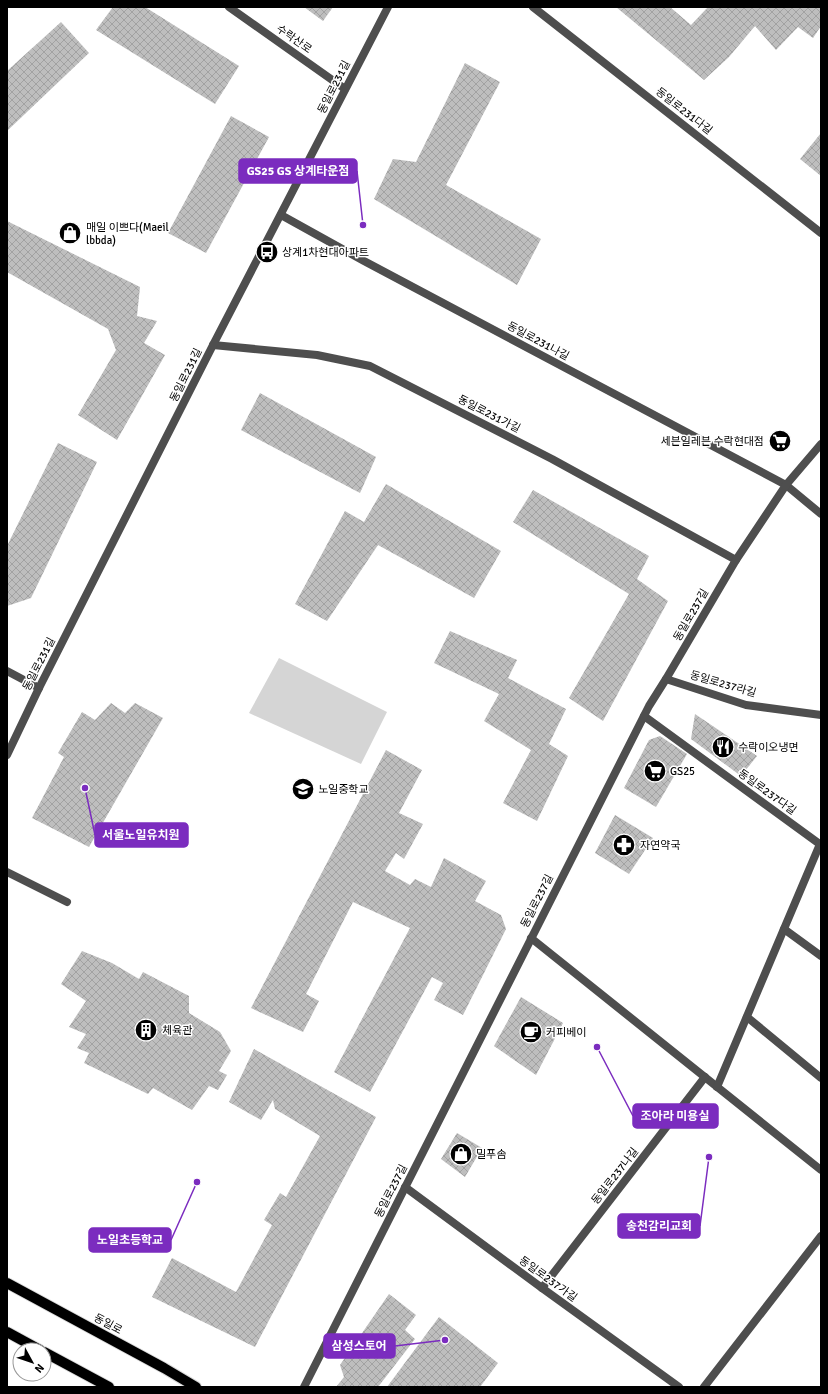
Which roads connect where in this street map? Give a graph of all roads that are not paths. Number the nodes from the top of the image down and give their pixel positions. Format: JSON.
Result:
{"nodes":[{"id":1,"x":229,"y":7,"type":"edge"},
{"id":2,"x":388,"y":7,"type":"edge"},
{"id":3,"x":533,"y":7,"type":"edge"},
{"id":4,"x":345,"y":89,"type":"junction"},
{"id":5,"x":281,"y":215,"type":"junction"},
{"id":6,"x":821,"y":233,"type":"edge"},
{"id":7,"x":213,"y":345,"type":"junction"},
{"id":8,"x":821,"y":444,"type":"edge"},
{"id":9,"x":786,"y":486,"type":"junction"},
{"id":10,"x":821,"y":514,"type":"edge"},
{"id":11,"x":736,"y":560,"type":"junction"},
{"id":12,"x":7,"y":671,"type":"edge"},
{"id":13,"x":666,"y":679,"type":"junction"},
{"id":14,"x":39,"y":688,"type":"junction"},
{"id":15,"x":821,"y":715,"type":"edge"},
{"id":16,"x":644,"y":716,"type":"junction"},
{"id":17,"x":7,"y":755,"type":"edge"},
{"id":18,"x":820,"y":844,"type":"edge"},
{"id":19,"x":7,"y":872,"type":"edge"},
{"id":20,"x":67,"y":902,"type":"dead end"},
{"id":21,"x":784,"y":929,"type":"junction"},
{"id":22,"x":531,"y":938,"type":"junction"},
{"id":23,"x":821,"y":956,"type":"edge"},
{"id":24,"x":747,"y":1017,"type":"junction"},
{"id":25,"x":705,"y":1077,"type":"junction"},
{"id":26,"x":821,"y":1078,"type":"edge"},
{"id":27,"x":717,"y":1087,"type":"junction"},
{"id":28,"x":821,"y":1170,"type":"edge"},
{"id":29,"x":405,"y":1187,"type":"junction"},
{"id":30,"x":821,"y":1236,"type":"edge"},
{"id":31,"x":7,"y":1283,"type":"edge"},
{"id":32,"x":542,"y":1288,"type":"junction"},
{"id":33,"x":7,"y":1332,"type":"edge"},
{"id":34,"x":25,"y":1342,"type":"edge"},
{"id":35,"x":52,"y":1356,"type":"edge"},
{"id":36,"x":109,"y":1387,"type":"edge"},
{"id":37,"x":196,"y":1387,"type":"edge"},
{"id":38,"x":304,"y":1387,"type":"edge"},
{"id":39,"x":679,"y":1387,"type":"edge"},
{"id":40,"x":704,"y":1387,"type":"edge"}],
"edges":[{"from":1,"to":4,"type":"street","name":"수락산로"},
{"from":2,"to":4,"type":"street","name":"동일로231길"},
{"from":3,"to":6,"type":"street","name":"동일로231다길"},
{"from":4,"to":5,"type":"street","name":"동일로231길"},
{"from":5,"to":7,"type":"street","name":"동일로231길"},
{"from":5,"to":9,"type":"street","name":"동일로231나길"},
{"from":7,"to":11,"type":"street","name":"동일로231가길"},
{"from":7,"to":14,"type":"street","name":"동일로231길"},
{"from":8,"to":9,"type":"street","name":"동일로237길"},
{"from":9,"to":10,"type":"street","name":"동일로231나길"},
{"from":9,"to":11,"type":"street","name":"동일로237길"},
{"from":11,"to":13,"type":"street","name":"동일로237길"},
{"from":12,"to":14,"type":"street"},
{"from":13,"to":15,"type":"street","name":"동일로237라길"},
{"from":13,"to":16,"type":"street","name":"동일로237길"},
{"from":14,"to":17,"type":"street","name":"동일로231길"},
{"from":16,"to":18,"type":"street","name":"동일로237다길"},
{"from":16,"to":22,"type":"street","name":"동일로237길"},
{"from":18,"to":21,"type":"street","name":"동일로237다길"},
{"from":19,"to":20,"type":"street"},
{"from":21,"to":23,"type":"street"},
{"from":21,"to":24,"type":"street","name":"동일로237다길"},
{"from":22,"to":25,"type":"street"},
{"from":22,"to":29,"type":"street","name":"동일로237길"},
{"from":24,"to":26,"type":"street"},
{"from":24,"to":27,"type":"street"},
{"from":25,"to":27,"type":"street"},
{"from":25,"to":32,"type":"street","name":"동일로237나길"},
{"from":27,"to":28,"type":"street"},
{"from":29,"to":32,"type":"street","name":"동일로237가길"},
{"from":29,"to":38,"type":"street","name":"동일로237길"},
{"from":30,"to":40,"type":"street"},
{"from":31,"to":37,"type":"main road","name":"동일로"},
{"from":32,"to":39,"type":"street","name":"동일로237가길"},
{"from":33,"to":34,"type":"main road"},
{"from":35,"to":36,"type":"main road"}]}
